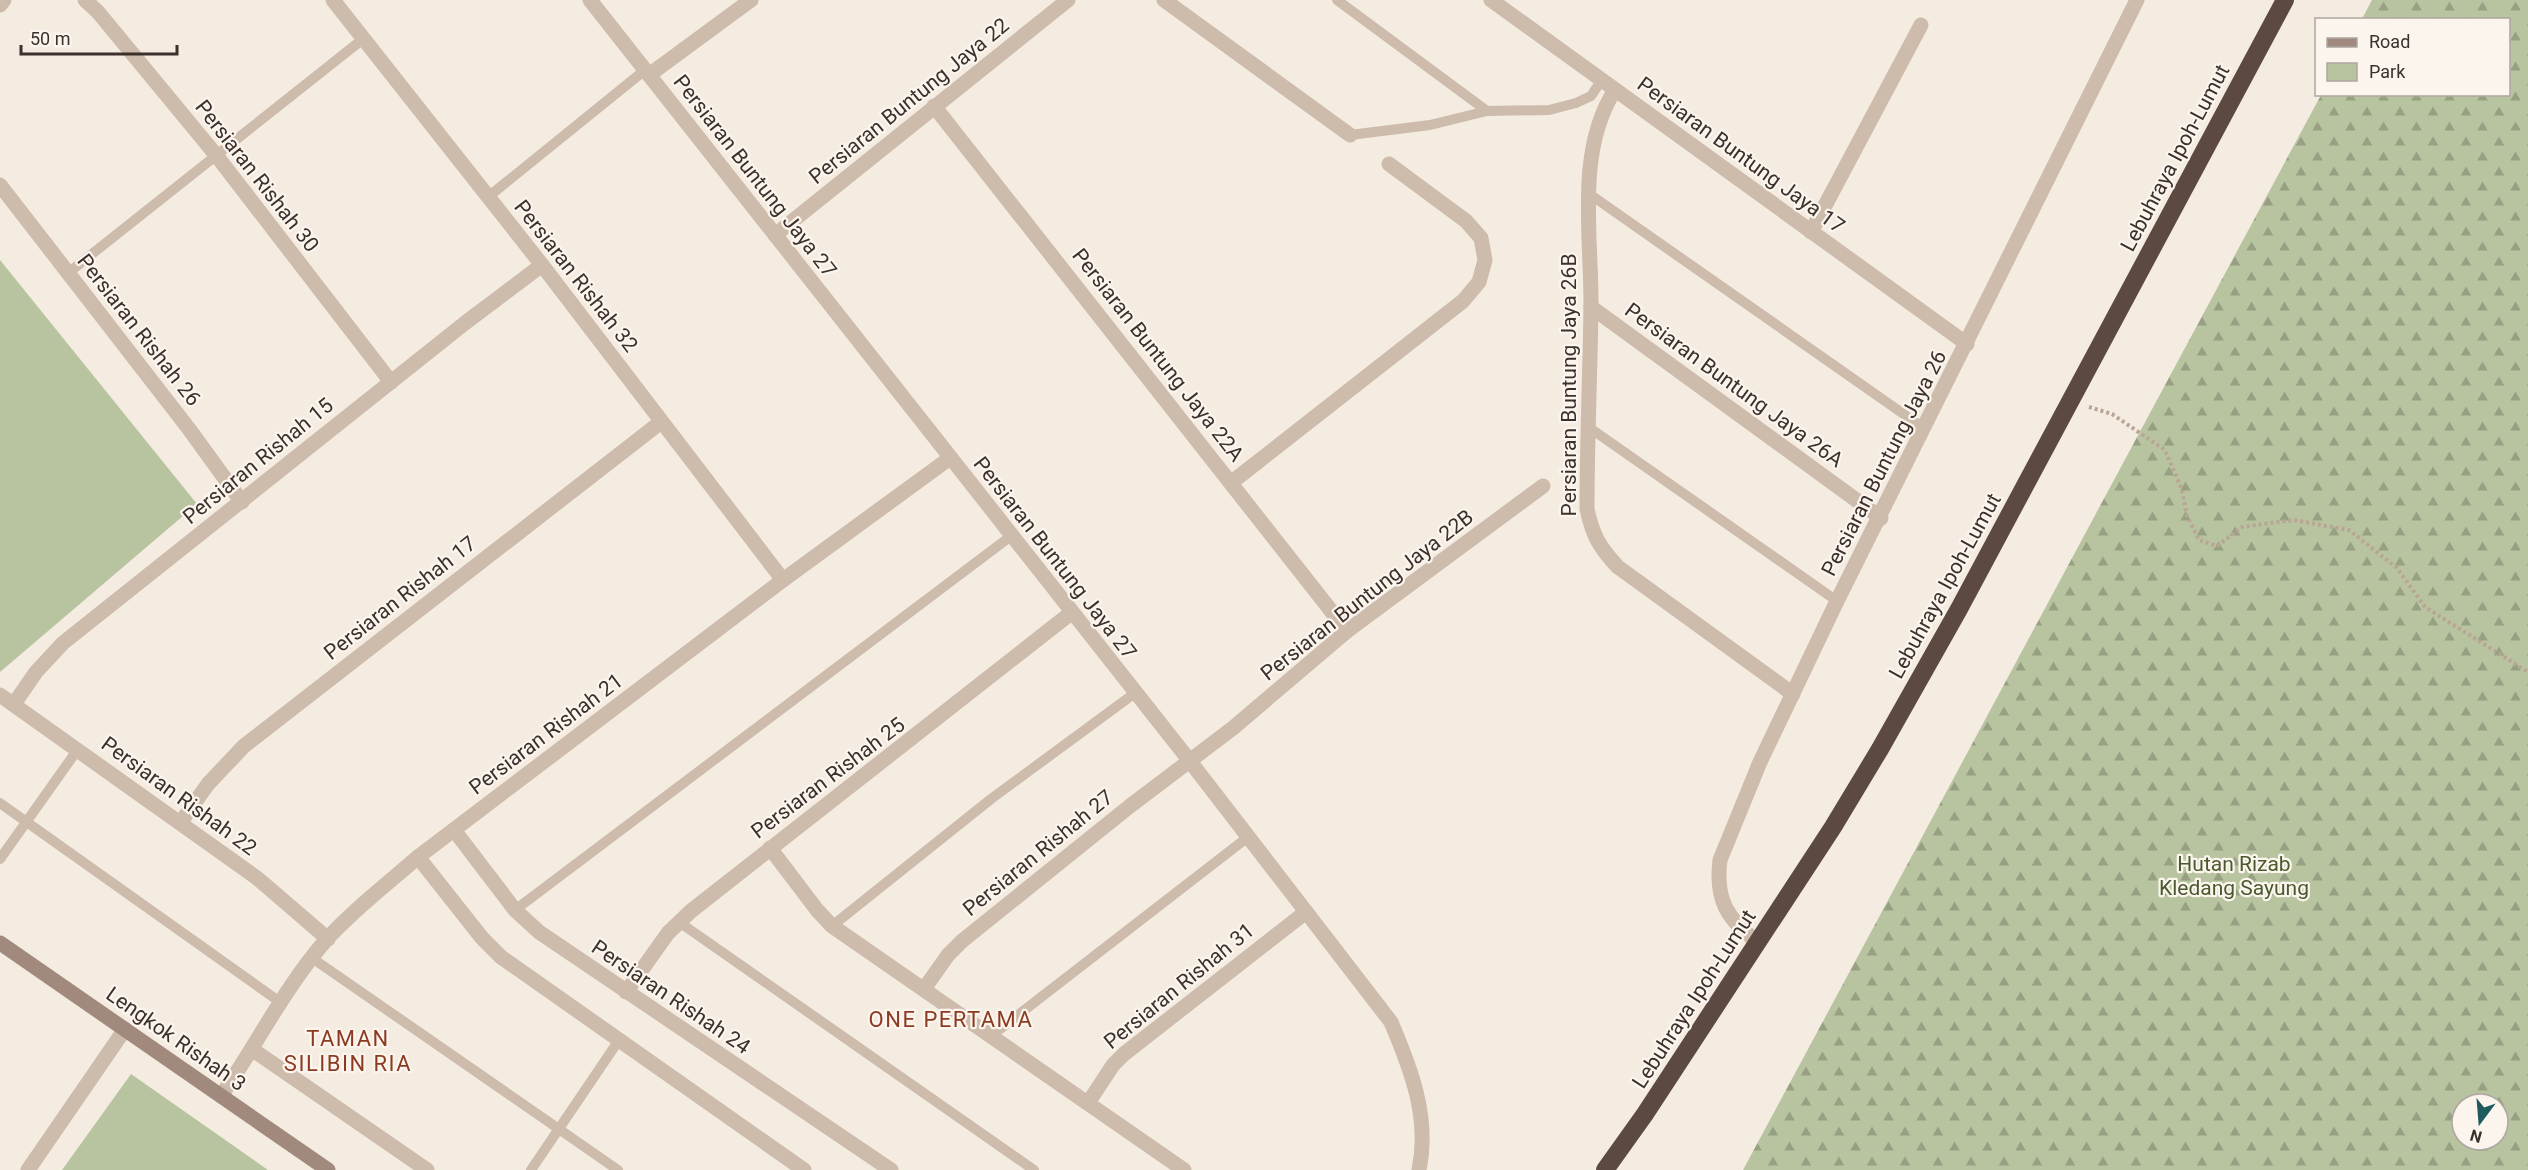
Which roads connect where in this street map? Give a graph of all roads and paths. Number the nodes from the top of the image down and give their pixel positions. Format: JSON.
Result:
{"nodes":[{"id":1,"x":4,"y":0,"type":"edge"},
{"id":2,"x":85,"y":0,"type":"edge"},
{"id":3,"x":333,"y":0,"type":"edge"},
{"id":4,"x":590,"y":0,"type":"edge"},
{"id":5,"x":1068,"y":0,"type":"edge"},
{"id":6,"x":1164,"y":0,"type":"edge"},
{"id":7,"x":1337,"y":0,"type":"edge"},
{"id":8,"x":1491,"y":0,"type":"edge"},
{"id":9,"x":2285,"y":0,"type":"edge"},
{"id":10,"x":2133,"y":2,"type":"edge"},
{"id":11,"x":742,"y":3,"type":"edge"},
{"id":12,"x":0,"y":5,"type":"edge"},
{"id":13,"x":1921,"y":25,"type":"dead end"},
{"id":14,"x":363,"y":39,"type":"junction"},
{"id":15,"x":647,"y":72,"type":"junction"},
{"id":16,"x":1601,"y":81,"type":"junction"},
{"id":17,"x":1615,"y":90,"type":"junction"},
{"id":18,"x":934,"y":106,"type":"junction"},
{"id":19,"x":1487,"y":111,"type":"junction"},
{"id":20,"x":1350,"y":135,"type":"joint"},
{"id":21,"x":216,"y":155,"type":"junction"},
{"id":22,"x":1389,"y":164,"type":"dead end"},
{"id":23,"x":0,"y":185,"type":"edge"},
{"id":24,"x":1588,"y":193,"type":"junction"},
{"id":25,"x":488,"y":196,"type":"junction"},
{"id":26,"x":1810,"y":232,"type":"junction"},
{"id":27,"x":775,"y":235,"type":"junction"},
{"id":28,"x":542,"y":265,"type":"junction"},
{"id":29,"x":68,"y":273,"type":"junction"},
{"id":30,"x":1591,"y":307,"type":"junction"},
{"id":31,"x":1967,"y":344,"type":"junction"},
{"id":32,"x":391,"y":382,"type":"junction"},
{"id":33,"x":2071,"y":402,"type":"junction"},
{"id":34,"x":661,"y":422,"type":"junction"},
{"id":35,"x":1587,"y":426,"type":"junction"},
{"id":36,"x":1925,"y":429,"type":"junction"},
{"id":37,"x":950,"y":458,"type":"junction"},
{"id":38,"x":1232,"y":482,"type":"junction"},
{"id":39,"x":1543,"y":486,"type":"dead end"},
{"id":40,"x":242,"y":502,"type":"junction"},
{"id":41,"x":1881,"y":518,"type":"junction"},
{"id":42,"x":1011,"y":536,"type":"junction"},
{"id":43,"x":783,"y":580,"type":"junction"},
{"id":44,"x":1838,"y":601,"type":"junction"},
{"id":45,"x":1071,"y":613,"type":"junction"},
{"id":46,"x":1347,"y":631,"type":"junction"},
{"id":47,"x":2528,"y":672,"type":"edge"},
{"id":48,"x":1135,"y":693,"type":"junction"},
{"id":49,"x":1793,"y":694,"type":"junction"},
{"id":50,"x":0,"y":695,"type":"edge"},
{"id":51,"x":14,"y":704,"type":"junction"},
{"id":52,"x":78,"y":750,"type":"junction"},
{"id":53,"x":1189,"y":760,"type":"junction"},
{"id":54,"x":0,"y":803,"type":"edge"},
{"id":55,"x":27,"y":822,"type":"junction"},
{"id":56,"x":181,"y":822,"type":"junction"},
{"id":57,"x":454,"y":830,"type":"junction"},
{"id":58,"x":1248,"y":837,"type":"junction"},
{"id":59,"x":770,"y":848,"type":"junction"},
{"id":60,"x":418,"y":857,"type":"junction"},
{"id":61,"x":0,"y":859,"type":"edge"},
{"id":62,"x":515,"y":910,"type":"junction"},
{"id":63,"x":1306,"y":912,"type":"junction"},
{"id":64,"x":679,"y":922,"type":"junction"},
{"id":65,"x":832,"y":926,"type":"junction"},
{"id":66,"x":327,"y":939,"type":"junction"},
{"id":67,"x":1758,"y":942,"type":"junction"},
{"id":68,"x":0,"y":943,"type":"edge"},
{"id":69,"x":312,"y":958,"type":"junction"},
{"id":70,"x":924,"y":989,"type":"junction"},
{"id":71,"x":626,"y":992,"type":"junction"},
{"id":72,"x":280,"y":1002,"type":"junction"},
{"id":73,"x":125,"y":1029,"type":"junction"},
{"id":74,"x":991,"y":1036,"type":"junction"},
{"id":75,"x":619,"y":1040,"type":"junction"},
{"id":76,"x":253,"y":1050,"type":"junction"},
{"id":77,"x":221,"y":1096,"type":"junction"},
{"id":78,"x":1088,"y":1103,"type":"junction"},
{"id":79,"x":559,"y":1129,"type":"junction"},
{"id":80,"x":28,"y":1170,"type":"edge"},
{"id":81,"x":328,"y":1170,"type":"edge"},
{"id":82,"x":427,"y":1170,"type":"edge"},
{"id":83,"x":531,"y":1170,"type":"edge"},
{"id":84,"x":618,"y":1170,"type":"edge"},
{"id":85,"x":804,"y":1170,"type":"edge"},
{"id":86,"x":891,"y":1170,"type":"edge"},
{"id":87,"x":1034,"y":1170,"type":"edge"},
{"id":88,"x":1184,"y":1170,"type":"edge"},
{"id":89,"x":1419,"y":1170,"type":"edge"},
{"id":90,"x":1605,"y":1170,"type":"edge"}],
"edges":[{"from":1,"to":12,"type":"street"},
{"from":2,"to":21,"type":"street","name":"Persiaran Rishah 30"},
{"from":3,"to":14,"type":"street","name":"Persiaran Rishah 32"},
{"from":4,"to":15,"type":"street","name":"Persiaran Buntung Jaya 27"},
{"from":5,"to":18,"type":"street","name":"Persiaran Buntung Jaya 22"},
{"from":6,"to":20,"type":"street"},
{"from":7,"to":19,"type":"lane"},
{"from":8,"to":16,"type":"street","name":"Persiaran Buntung Jaya 17"},
{"from":9,"to":33,"type":"highway","name":"Lebuhraya Ipoh-Lumut"},
{"from":10,"to":31,"type":"street","name":"Persiaran Buntung Jaya 26"},
{"from":11,"to":15,"type":"street"},
{"from":13,"to":26,"type":"street"},
{"from":14,"to":21,"type":"lane"},
{"from":14,"to":25,"type":"street","name":"Persiaran Rishah 32"},
{"from":15,"to":25,"type":"lane"},
{"from":15,"to":27,"type":"street","name":"Persiaran Buntung Jaya 27"},
{"from":16,"to":17,"type":"street","name":"Persiaran Buntung Jaya 17"},
{"from":16,"to":19,"type":"lane"},
{"from":17,"to":24,"type":"street","name":"Persiaran Buntung Jaya 26B"},
{"from":17,"to":26,"type":"street","name":"Persiaran Buntung Jaya 17"},
{"from":18,"to":27,"type":"street","name":"Persiaran Buntung Jaya 22"},
{"from":18,"to":38,"type":"street","name":"Persiaran Buntung Jaya 22A"},
{"from":19,"to":20,"type":"lane"},
{"from":21,"to":29,"type":"lane"},
{"from":21,"to":32,"type":"street","name":"Persiaran Rishah 30"},
{"from":22,"to":38,"type":"street"},
{"from":23,"to":29,"type":"street","name":"Persiaran Rishah 26"},
{"from":24,"to":30,"type":"street","name":"Persiaran Buntung Jaya 26B"},
{"from":24,"to":36,"type":"lane"},
{"from":25,"to":28,"type":"street","name":"Persiaran Rishah 32"},
{"from":26,"to":31,"type":"street","name":"Persiaran Buntung Jaya 17"},
{"from":27,"to":37,"type":"street","name":"Persiaran Buntung Jaya 27"},
{"from":28,"to":32,"type":"street","name":"Persiaran Rishah 15"},
{"from":28,"to":34,"type":"street","name":"Persiaran Rishah 32"},
{"from":29,"to":40,"type":"street","name":"Persiaran Rishah 26"},
{"from":30,"to":35,"type":"street","name":"Persiaran Buntung Jaya 26B"},
{"from":30,"to":41,"type":"street","name":"Persiaran Buntung Jaya 26A"},
{"from":31,"to":36,"type":"street","name":"Persiaran Buntung Jaya 26"},
{"from":32,"to":40,"type":"street","name":"Persiaran Rishah 15"},
{"from":33,"to":47,"type":"path"},
{"from":33,"to":67,"type":"highway","name":"Lebuhraya Ipoh-Lumut"},
{"from":34,"to":43,"type":"street","name":"Persiaran Rishah 32"},
{"from":34,"to":56,"type":"street","name":"Persiaran Rishah 17"},
{"from":35,"to":44,"type":"lane"},
{"from":35,"to":49,"type":"street","name":"Persiaran Buntung Jaya 26B"},
{"from":36,"to":41,"type":"street","name":"Persiaran Buntung Jaya 26"},
{"from":37,"to":42,"type":"street","name":"Persiaran Buntung Jaya 27"},
{"from":37,"to":43,"type":"street","name":"Persiaran Rishah 21"},
{"from":38,"to":46,"type":"street","name":"Persiaran Buntung Jaya 22A"},
{"from":39,"to":46,"type":"street","name":"Persiaran Buntung Jaya 22B"},
{"from":40,"to":51,"type":"street","name":"Persiaran Rishah 15"},
{"from":41,"to":44,"type":"street","name":"Persiaran Buntung Jaya 26"},
{"from":42,"to":45,"type":"street","name":"Persiaran Buntung Jaya 27"},
{"from":42,"to":62,"type":"lane"},
{"from":43,"to":57,"type":"street","name":"Persiaran Rishah 21"},
{"from":44,"to":49,"type":"street","name":"Persiaran Buntung Jaya 26"},
{"from":45,"to":48,"type":"street","name":"Persiaran Buntung Jaya 27"},
{"from":45,"to":59,"type":"street","name":"Persiaran Rishah 25"},
{"from":46,"to":53,"type":"street","name":"Persiaran Buntung Jaya 22B"},
{"from":48,"to":53,"type":"street","name":"Persiaran Buntung Jaya 27"},
{"from":48,"to":65,"type":"lane"},
{"from":49,"to":67,"type":"street","name":"Persiaran Buntung Jaya 26"},
{"from":50,"to":51,"type":"street","name":"Persiaran Rishah 22"},
{"from":51,"to":52,"type":"street","name":"Persiaran Rishah 22"},
{"from":52,"to":55,"type":"lane"},
{"from":52,"to":56,"type":"street","name":"Persiaran Rishah 22"},
{"from":53,"to":58,"type":"street","name":"Persiaran Buntung Jaya 27"},
{"from":53,"to":70,"type":"street","name":"Persiaran Rishah 27"},
{"from":54,"to":55,"type":"lane"},
{"from":55,"to":61,"type":"lane"},
{"from":55,"to":72,"type":"lane"},
{"from":56,"to":66,"type":"street","name":"Persiaran Rishah 22"},
{"from":57,"to":60,"type":"street","name":"Persiaran Rishah 21"},
{"from":57,"to":62,"type":"street","name":"Persiaran Rishah 24"},
{"from":58,"to":63,"type":"street","name":"Persiaran Buntung Jaya 27"},
{"from":58,"to":74,"type":"lane"},
{"from":59,"to":64,"type":"street","name":"Persiaran Rishah 25"},
{"from":59,"to":65,"type":"street"},
{"from":60,"to":66,"type":"street","name":"Persiaran Rishah 21"},
{"from":60,"to":75,"type":"street"},
{"from":62,"to":71,"type":"street","name":"Persiaran Rishah 24"},
{"from":63,"to":78,"type":"street","name":"Persiaran Rishah 31"},
{"from":63,"to":89,"type":"street","name":"Persiaran Buntung Jaya 27"},
{"from":64,"to":71,"type":"street","name":"Persiaran Rishah 25"},
{"from":64,"to":87,"type":"lane"},
{"from":65,"to":70,"type":"street"},
{"from":66,"to":69,"type":"street","name":"Persiaran Rishah 21"},
{"from":67,"to":90,"type":"highway","name":"Lebuhraya Ipoh-Lumut"},
{"from":68,"to":73,"type":"street","name":"Lengkok Rishah 3"},
{"from":69,"to":72,"type":"street","name":"Persiaran Rishah 21"},
{"from":69,"to":79,"type":"lane"},
{"from":70,"to":74,"type":"street"},
{"from":71,"to":86,"type":"street","name":"Persiaran Rishah 24"},
{"from":72,"to":76,"type":"street","name":"Persiaran Rishah 21"},
{"from":73,"to":77,"type":"street","name":"Lengkok Rishah 3"},
{"from":73,"to":80,"type":"street"},
{"from":74,"to":78,"type":"street"},
{"from":75,"to":79,"type":"lane"},
{"from":75,"to":85,"type":"street"},
{"from":76,"to":77,"type":"street","name":"Persiaran Rishah 21"},
{"from":76,"to":82,"type":"street","name":"Lengkok Rishah 3"},
{"from":77,"to":81,"type":"street","name":"Lengkok Rishah 3"},
{"from":78,"to":88,"type":"street"},
{"from":79,"to":83,"type":"lane"},
{"from":79,"to":84,"type":"lane"}]}
